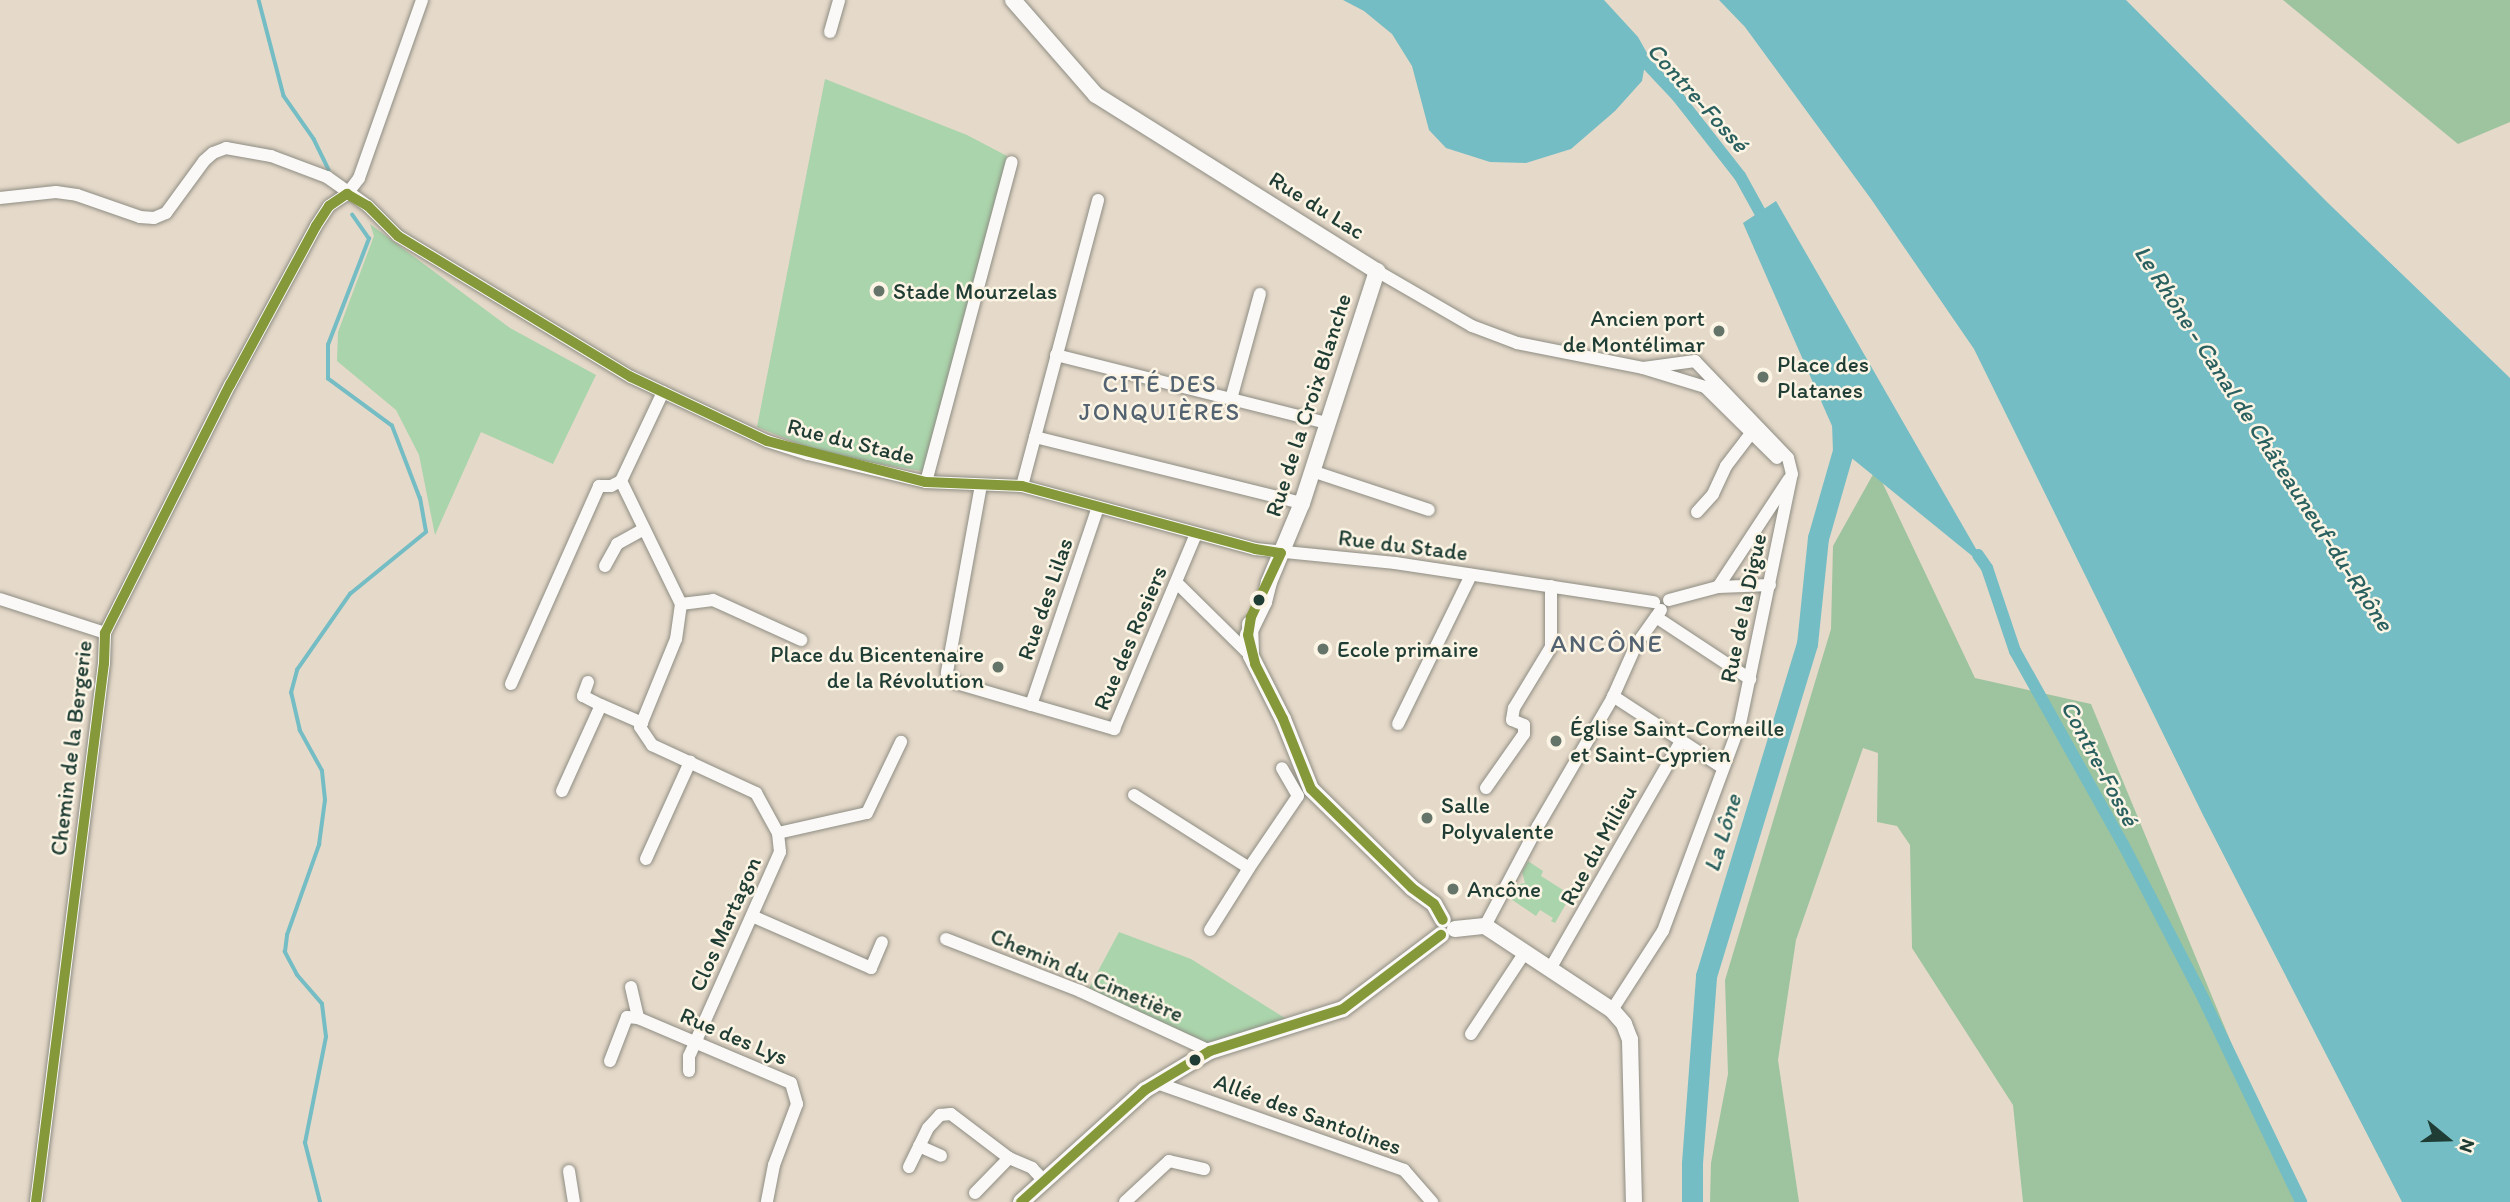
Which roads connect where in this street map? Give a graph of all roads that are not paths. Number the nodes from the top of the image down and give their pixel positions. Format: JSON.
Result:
{"nodes":[{"id":1,"x":422,"y":0,"type":"edge"},
{"id":2,"x":839,"y":0,"type":"edge"},
{"id":3,"x":1013,"y":0,"type":"edge"},
{"id":4,"x":830,"y":32,"type":"dead end"},
{"id":5,"x":1012,"y":162,"type":"dead end"},
{"id":6,"x":347,"y":194,"type":"junction"},
{"id":7,"x":0,"y":198,"type":"edge"},
{"id":8,"x":1098,"y":200,"type":"dead end"},
{"id":9,"x":1377,"y":271,"type":"junction"},
{"id":10,"x":1260,"y":294,"type":"dead end"},
{"id":11,"x":1056,"y":355,"type":"junction"},
{"id":12,"x":1643,"y":369,"type":"junction"},
{"id":13,"x":663,"y":392,"type":"junction"},
{"id":14,"x":1231,"y":399,"type":"junction"},
{"id":15,"x":1327,"y":423,"type":"junction"},
{"id":16,"x":1752,"y":432,"type":"junction"},
{"id":17,"x":1035,"y":437,"type":"junction"},
{"id":18,"x":1312,"y":471,"type":"junction"},
{"id":19,"x":1792,"y":474,"type":"junction"},
{"id":20,"x":621,"y":481,"type":"junction"},
{"id":21,"x":926,"y":482,"type":"junction"},
{"id":22,"x":981,"y":485,"type":"junction"},
{"id":23,"x":1022,"y":486,"type":"junction"},
{"id":24,"x":1302,"y":503,"type":"junction"},
{"id":25,"x":1098,"y":507,"type":"junction"},
{"id":26,"x":1429,"y":510,"type":"dead end"},
{"id":27,"x":1697,"y":512,"type":"dead end"},
{"id":28,"x":644,"y":529,"type":"junction"},
{"id":29,"x":1196,"y":534,"type":"junction"},
{"id":30,"x":1281,"y":553,"type":"junction"},
{"id":31,"x":605,"y":566,"type":"dead end"},
{"id":32,"x":1471,"y":575,"type":"junction"},
{"id":33,"x":1177,"y":583,"type":"junction"},
{"id":34,"x":1770,"y":585,"type":"junction"},
{"id":35,"x":1551,"y":586,"type":"junction"},
{"id":36,"x":1718,"y":587,"type":"junction"},
{"id":37,"x":0,"y":599,"type":"edge"},
{"id":38,"x":681,"y":604,"type":"junction"},
{"id":39,"x":1660,"y":607,"type":"junction"},
{"id":40,"x":105,"y":633,"type":"junction"},
{"id":41,"x":801,"y":640,"type":"dead end"},
{"id":42,"x":1251,"y":656,"type":"junction"},
{"id":43,"x":1751,"y":679,"type":"junction"},
{"id":44,"x":588,"y":682,"type":"dead end"},
{"id":45,"x":512,"y":684,"type":"dead end"},
{"id":46,"x":1614,"y":696,"type":"junction"},
{"id":47,"x":601,"y":705,"type":"junction"},
{"id":48,"x":1031,"y":705,"type":"junction"},
{"id":49,"x":642,"y":723,"type":"junction"},
{"id":50,"x":1398,"y":724,"type":"dead end"},
{"id":51,"x":1681,"y":741,"type":"junction"},
{"id":52,"x":901,"y":742,"type":"dead end"},
{"id":53,"x":690,"y":762,"type":"junction"},
{"id":54,"x":1282,"y":768,"type":"dead end"},
{"id":55,"x":1723,"y":768,"type":"junction"},
{"id":56,"x":1486,"y":788,"type":"dead end"},
{"id":57,"x":562,"y":791,"type":"dead end"},
{"id":58,"x":1305,"y":792,"type":"junction"},
{"id":59,"x":1133,"y":795,"type":"dead end"},
{"id":60,"x":778,"y":833,"type":"junction"},
{"id":61,"x":646,"y":859,"type":"dead end"},
{"id":62,"x":1249,"y":868,"type":"junction"},
{"id":63,"x":752,"y":916,"type":"junction"},
{"id":64,"x":1485,"y":926,"type":"junction"},
{"id":65,"x":1446,"y":928,"type":"junction"},
{"id":66,"x":1210,"y":930,"type":"dead end"},
{"id":67,"x":946,"y":939,"type":"dead end"},
{"id":68,"x":882,"y":942,"type":"dead end"},
{"id":69,"x":1525,"y":952,"type":"junction"},
{"id":70,"x":1550,"y":969,"type":"junction"},
{"id":71,"x":631,"y":987,"type":"dead end"},
{"id":72,"x":1612,"y":1010,"type":"junction"},
{"id":73,"x":638,"y":1018,"type":"junction"},
{"id":74,"x":1471,"y":1034,"type":"dead end"},
{"id":75,"x":695,"y":1042,"type":"junction"},
{"id":76,"x":1210,"y":1051,"type":"junction"},
{"id":77,"x":610,"y":1061,"type":"dead end"},
{"id":78,"x":689,"y":1071,"type":"dead end"},
{"id":79,"x":1157,"y":1083,"type":"junction"},
{"id":80,"x":919,"y":1146,"type":"junction"},
{"id":81,"x":941,"y":1156,"type":"dead end"},
{"id":82,"x":1009,"y":1158,"type":"junction"},
{"id":83,"x":909,"y":1167,"type":"dead end"},
{"id":84,"x":1204,"y":1169,"type":"dead end"},
{"id":85,"x":569,"y":1171,"type":"dead end"},
{"id":86,"x":1045,"y":1182,"type":"junction"},
{"id":87,"x":975,"y":1193,"type":"dead end"},
{"id":88,"x":36,"y":1202,"type":"edge"},
{"id":89,"x":574,"y":1202,"type":"edge"},
{"id":90,"x":767,"y":1202,"type":"edge"},
{"id":91,"x":1021,"y":1202,"type":"edge"},
{"id":92,"x":1125,"y":1202,"type":"edge"},
{"id":93,"x":1432,"y":1202,"type":"edge"},
{"id":94,"x":1634,"y":1202,"type":"edge"}],
"edges":[{"from":1,"to":6,"type":"street","name":"Chemin de la Bergerie"},
{"from":2,"to":4,"type":"street"},
{"from":3,"to":9,"type":"street","name":"Rue du Lac"},
{"from":5,"to":21,"type":"street"},
{"from":6,"to":7,"type":"street","name":"Rue du Stade"},
{"from":6,"to":13,"type":"street","name":"Rue du Stade"},
{"from":6,"to":40,"type":"street","name":"Chemin de la Bergerie"},
{"from":8,"to":11,"type":"street"},
{"from":9,"to":12,"type":"street","name":"Rue du Lac"},
{"from":9,"to":15,"type":"street","name":"Rue de la Croix Blanche"},
{"from":10,"to":14,"type":"street"},
{"from":11,"to":14,"type":"street"},
{"from":11,"to":17,"type":"street"},
{"from":12,"to":16,"type":"street","name":"Rue du Lac"},
{"from":12,"to":19,"type":"street"},
{"from":13,"to":20,"type":"street"},
{"from":13,"to":21,"type":"street","name":"Rue du Stade"},
{"from":14,"to":15,"type":"street"},
{"from":15,"to":18,"type":"street","name":"Rue de la Croix Blanche"},
{"from":16,"to":19,"type":"street","name":"Rue du Lac"},
{"from":16,"to":27,"type":"street"},
{"from":17,"to":23,"type":"street"},
{"from":17,"to":24,"type":"street"},
{"from":18,"to":24,"type":"street","name":"Rue de la Croix Blanche"},
{"from":18,"to":26,"type":"street"},
{"from":19,"to":34,"type":"street","name":"Rue de la Digue"},
{"from":19,"to":36,"type":"street"},
{"from":20,"to":28,"type":"street"},
{"from":20,"to":45,"type":"street"},
{"from":21,"to":22,"type":"street","name":"Rue du Stade"},
{"from":22,"to":23,"type":"street","name":"Rue du Stade"},
{"from":22,"to":48,"type":"street","name":"Rue des Rosiers"},
{"from":23,"to":25,"type":"street","name":"Rue du Stade"},
{"from":24,"to":30,"type":"street","name":"Rue de la Croix Blanche"},
{"from":25,"to":29,"type":"street","name":"Rue du Stade"},
{"from":25,"to":48,"type":"street","name":"Rue des Lilas"},
{"from":28,"to":31,"type":"street"},
{"from":28,"to":38,"type":"street"},
{"from":29,"to":30,"type":"street","name":"Rue du Stade"},
{"from":29,"to":33,"type":"street","name":"Rue des Rosiers"},
{"from":30,"to":32,"type":"street","name":"Rue du Stade"},
{"from":30,"to":42,"type":"street","name":"Rue de la Croix Blanche"},
{"from":32,"to":35,"type":"street","name":"Rue du Stade"},
{"from":32,"to":50,"type":"street"},
{"from":33,"to":42,"type":"street"},
{"from":33,"to":48,"type":"street","name":"Rue des Rosiers"},
{"from":34,"to":36,"type":"street","name":"Rue du Stade"},
{"from":34,"to":43,"type":"street","name":"Rue de la Digue"},
{"from":35,"to":39,"type":"street","name":"Rue du Stade"},
{"from":35,"to":56,"type":"street"},
{"from":36,"to":39,"type":"street","name":"Rue du Stade"},
{"from":37,"to":40,"type":"street"},
{"from":38,"to":41,"type":"street"},
{"from":38,"to":49,"type":"street"},
{"from":39,"to":43,"type":"street"},
{"from":39,"to":46,"type":"street"},
{"from":40,"to":88,"type":"street","name":"Chemin de la Bergerie"},
{"from":42,"to":58,"type":"street"},
{"from":43,"to":55,"type":"street","name":"Rue de la Digue"},
{"from":44,"to":47,"type":"street"},
{"from":46,"to":51,"type":"street"},
{"from":46,"to":64,"type":"street"},
{"from":47,"to":49,"type":"street"},
{"from":47,"to":57,"type":"street"},
{"from":49,"to":53,"type":"street","name":"Clos Martagon"},
{"from":51,"to":55,"type":"street"},
{"from":51,"to":70,"type":"street","name":"Rue du Milieu"},
{"from":52,"to":60,"type":"street"},
{"from":53,"to":60,"type":"street","name":"Clos Martagon"},
{"from":53,"to":61,"type":"street"},
{"from":54,"to":58,"type":"street"},
{"from":55,"to":72,"type":"street","name":"Rue de la Digue"},
{"from":58,"to":62,"type":"street"},
{"from":58,"to":65,"type":"street"},
{"from":59,"to":62,"type":"street"},
{"from":60,"to":63,"type":"street","name":"Clos Martagon"},
{"from":62,"to":66,"type":"street"},
{"from":63,"to":68,"type":"street"},
{"from":63,"to":75,"type":"street","name":"Clos Martagon"},
{"from":64,"to":65,"type":"street"},
{"from":64,"to":69,"type":"street"},
{"from":65,"to":76,"type":"street"},
{"from":67,"to":76,"type":"street","name":"Chemin du Cimetière"},
{"from":69,"to":70,"type":"street"},
{"from":69,"to":74,"type":"street"},
{"from":70,"to":72,"type":"street"},
{"from":71,"to":73,"type":"street"},
{"from":72,"to":94,"type":"street"},
{"from":73,"to":75,"type":"street","name":"Rue des Lys"},
{"from":73,"to":77,"type":"street"},
{"from":75,"to":78,"type":"street","name":"Clos Martagon"},
{"from":75,"to":90,"type":"street","name":"Rue des Lys"},
{"from":76,"to":79,"type":"street"},
{"from":79,"to":86,"type":"street"},
{"from":79,"to":93,"type":"street","name":"Allée des Santolines"},
{"from":80,"to":81,"type":"street"},
{"from":80,"to":82,"type":"street"},
{"from":80,"to":83,"type":"street"},
{"from":82,"to":86,"type":"street"},
{"from":82,"to":87,"type":"street"},
{"from":84,"to":92,"type":"street"},
{"from":85,"to":89,"type":"street"},
{"from":86,"to":91,"type":"street"}]}
